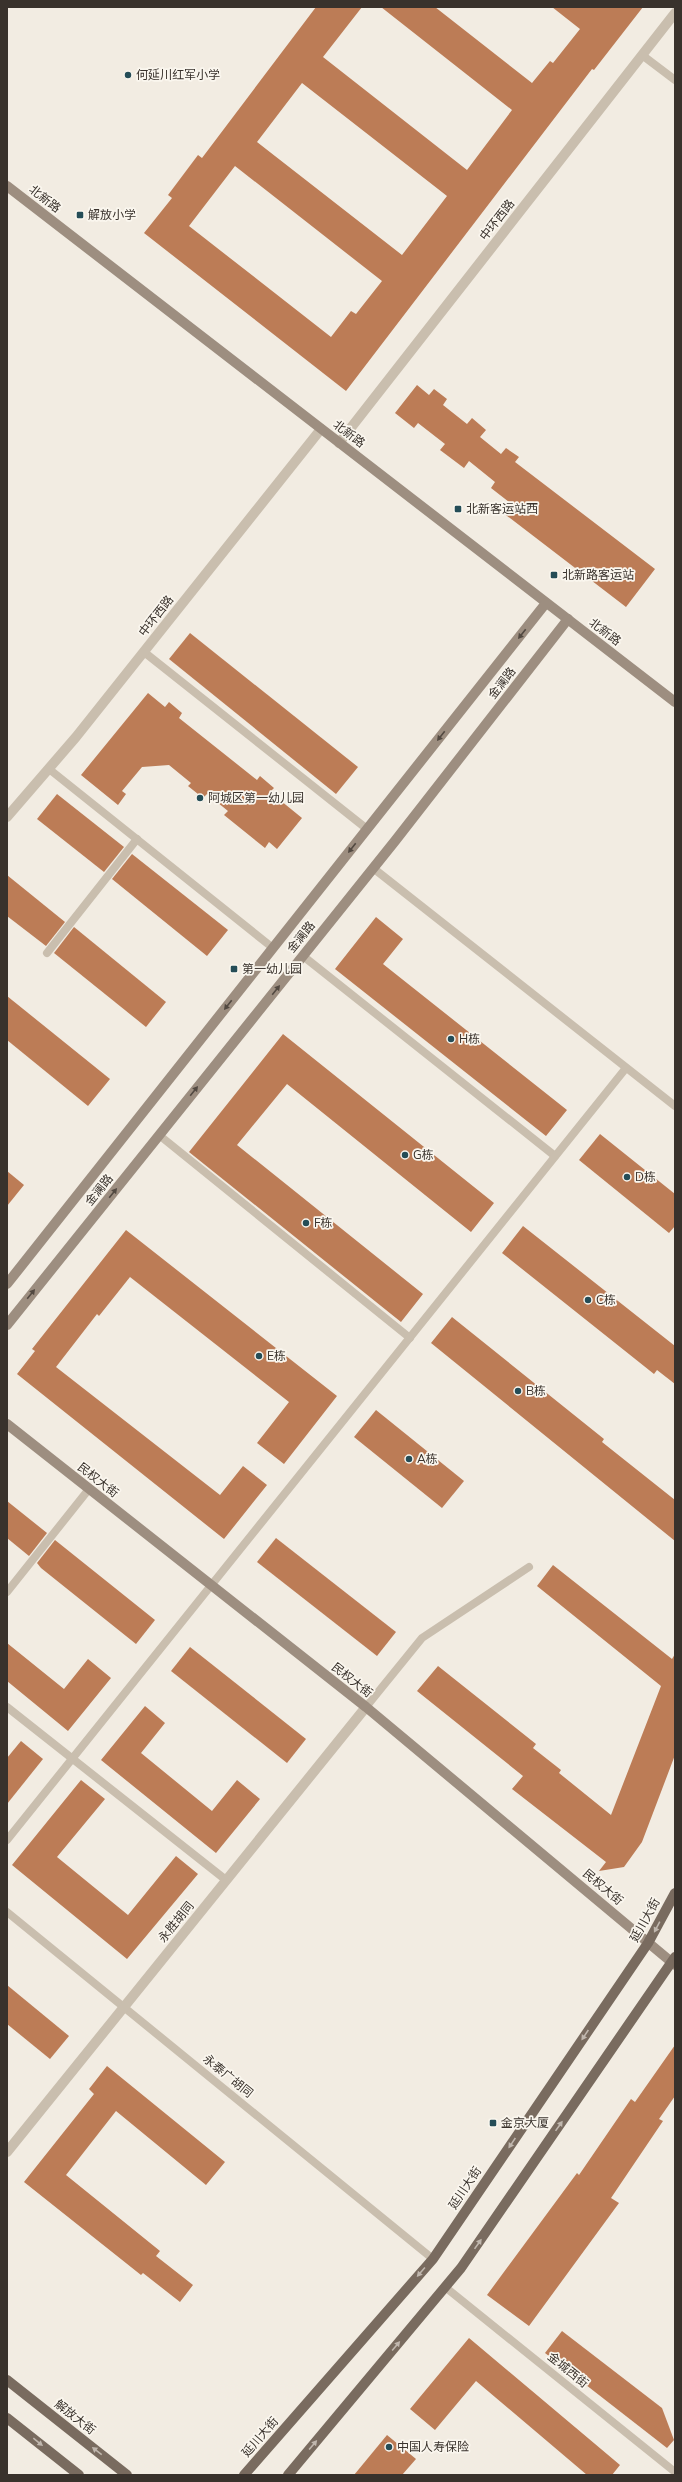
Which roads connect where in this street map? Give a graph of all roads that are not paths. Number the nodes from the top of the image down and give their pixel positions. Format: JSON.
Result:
{"nodes":[{"id":1,"x":675,"y":13,"type":"edge"},
{"id":2,"x":642,"y":55,"type":"junction"},
{"id":3,"x":675,"y":80,"type":"edge"},
{"id":4,"x":7,"y":186,"type":"edge"},
{"id":5,"x":321,"y":429,"type":"junction"},
{"id":6,"x":339,"y":443,"type":"junction"},
{"id":7,"x":546,"y":603,"type":"junction"},
{"id":8,"x":568,"y":619,"type":"junction"},
{"id":9,"x":144,"y":652,"type":"junction"},
{"id":10,"x":675,"y":702,"type":"edge"},
{"id":11,"x":49,"y":769,"type":"junction"},
{"id":12,"x":7,"y":817,"type":"edge"},
{"id":13,"x":367,"y":829,"type":"junction"},
{"id":14,"x":137,"y":839,"type":"junction"},
{"id":15,"x":373,"y":868,"type":"junction"},
{"id":16,"x":273,"y":948,"type":"junction"},
{"id":17,"x":47,"y":953,"type":"dead end"},
{"id":18,"x":303,"y":956,"type":"junction"},
{"id":19,"x":626,"y":1068,"type":"junction"},
{"id":20,"x":675,"y":1106,"type":"edge"},
{"id":21,"x":159,"y":1135,"type":"junction"},
{"id":22,"x":556,"y":1156,"type":"junction"},
{"id":23,"x":7,"y":1284,"type":"edge"},
{"id":24,"x":7,"y":1324,"type":"edge"},
{"id":25,"x":410,"y":1338,"type":"junction"},
{"id":26,"x":7,"y":1424,"type":"edge"},
{"id":27,"x":89,"y":1489,"type":"junction"},
{"id":28,"x":529,"y":1567,"type":"dead end"},
{"id":29,"x":212,"y":1586,"type":"junction"},
{"id":30,"x":7,"y":1592,"type":"edge"},
{"id":31,"x":7,"y":1707,"type":"edge"},
{"id":32,"x":366,"y":1707,"type":"junction"},
{"id":33,"x":73,"y":1759,"type":"junction"},
{"id":34,"x":7,"y":1840,"type":"edge"},
{"id":35,"x":226,"y":1880,"type":"junction"},
{"id":36,"x":675,"y":1892,"type":"edge"},
{"id":37,"x":7,"y":1912,"type":"edge"},
{"id":38,"x":648,"y":1943,"type":"junction"},
{"id":39,"x":674,"y":1962,"type":"edge"},
{"id":40,"x":124,"y":2007,"type":"junction"},
{"id":41,"x":7,"y":2152,"type":"edge"},
{"id":42,"x":433,"y":2259,"type":"junction"},
{"id":43,"x":445,"y":2287,"type":"junction"},
{"id":44,"x":7,"y":2380,"type":"edge"},
{"id":45,"x":7,"y":2418,"type":"edge"},
{"id":46,"x":675,"y":2472,"type":"edge"},
{"id":47,"x":79,"y":2475,"type":"edge"},
{"id":48,"x":127,"y":2475,"type":"edge"},
{"id":49,"x":244,"y":2475,"type":"edge"},
{"id":50,"x":288,"y":2475,"type":"edge"}],
"edges":[{"from":1,"to":2,"type":"street","name":"中环西路"},
{"from":2,"to":3,"type":"lane"},
{"from":2,"to":6,"type":"street","name":"中环西路"},
{"from":4,"to":5,"type":"street","name":"北新路"},
{"from":5,"to":6,"type":"street","name":"北新路"},
{"from":5,"to":9,"type":"street","name":"中环西路"},
{"from":6,"to":7,"type":"street","name":"北新路"},
{"from":7,"to":8,"type":"street","name":"北新路"},
{"from":7,"to":13,"type":"street","name":"金澜路","one_way":true},
{"from":8,"to":10,"type":"street","name":"北新路"},
{"from":8,"to":15,"type":"street","name":"金澜路"},
{"from":9,"to":11,"type":"street","name":"中环西路"},
{"from":9,"to":13,"type":"lane"},
{"from":11,"to":12,"type":"street","name":"中环西路"},
{"from":11,"to":14,"type":"lane"},
{"from":13,"to":16,"type":"street","name":"金澜路","one_way":true},
{"from":14,"to":16,"type":"lane"},
{"from":14,"to":17,"type":"lane"},
{"from":15,"to":18,"type":"street","name":"金澜路"},
{"from":15,"to":19,"type":"lane"},
{"from":16,"to":23,"type":"street","name":"金澜路","one_way":true},
{"from":21,"to":18,"type":"street","name":"金澜路","one_way":true},
{"from":18,"to":22,"type":"lane"},
{"from":19,"to":20,"type":"lane"},
{"from":19,"to":22,"type":"lane"},
{"from":24,"to":21,"type":"street","name":"金澜路","one_way":true},
{"from":21,"to":25,"type":"lane"},
{"from":22,"to":25,"type":"lane"},
{"from":25,"to":29,"type":"lane"},
{"from":26,"to":27,"type":"street","name":"民权大街"},
{"from":27,"to":29,"type":"street","name":"民权大街"},
{"from":27,"to":30,"type":"lane"},
{"from":28,"to":32,"type":"lane"},
{"from":29,"to":32,"type":"street","name":"民权大街"},
{"from":29,"to":33,"type":"lane"},
{"from":31,"to":33,"type":"lane"},
{"from":32,"to":35,"type":"street","name":"永胜胡同"},
{"from":32,"to":38,"type":"street","name":"民权大街"},
{"from":33,"to":34,"type":"lane"},
{"from":33,"to":35,"type":"lane"},
{"from":35,"to":40,"type":"street","name":"永胜胡同"},
{"from":36,"to":38,"type":"main road","name":"延川大街","one_way":true},
{"from":37,"to":40,"type":"lane","name":"永泰广胡同"},
{"from":38,"to":39,"type":"street","name":"民权大街"},
{"from":38,"to":42,"type":"main road","name":"延川大街","one_way":true},
{"from":43,"to":39,"type":"main road","one_way":true},
{"from":40,"to":41,"type":"street","name":"永胜胡同"},
{"from":40,"to":42,"type":"lane","name":"永泰广胡同"},
{"from":42,"to":49,"type":"main road","name":"延川大街","one_way":true},
{"from":43,"to":46,"type":"lane","name":"金城西街"},
{"from":50,"to":43,"type":"main road","one_way":true},
{"from":48,"to":44,"type":"main road","name":"解放大街","one_way":true},
{"from":45,"to":47,"type":"main road","one_way":true}]}
